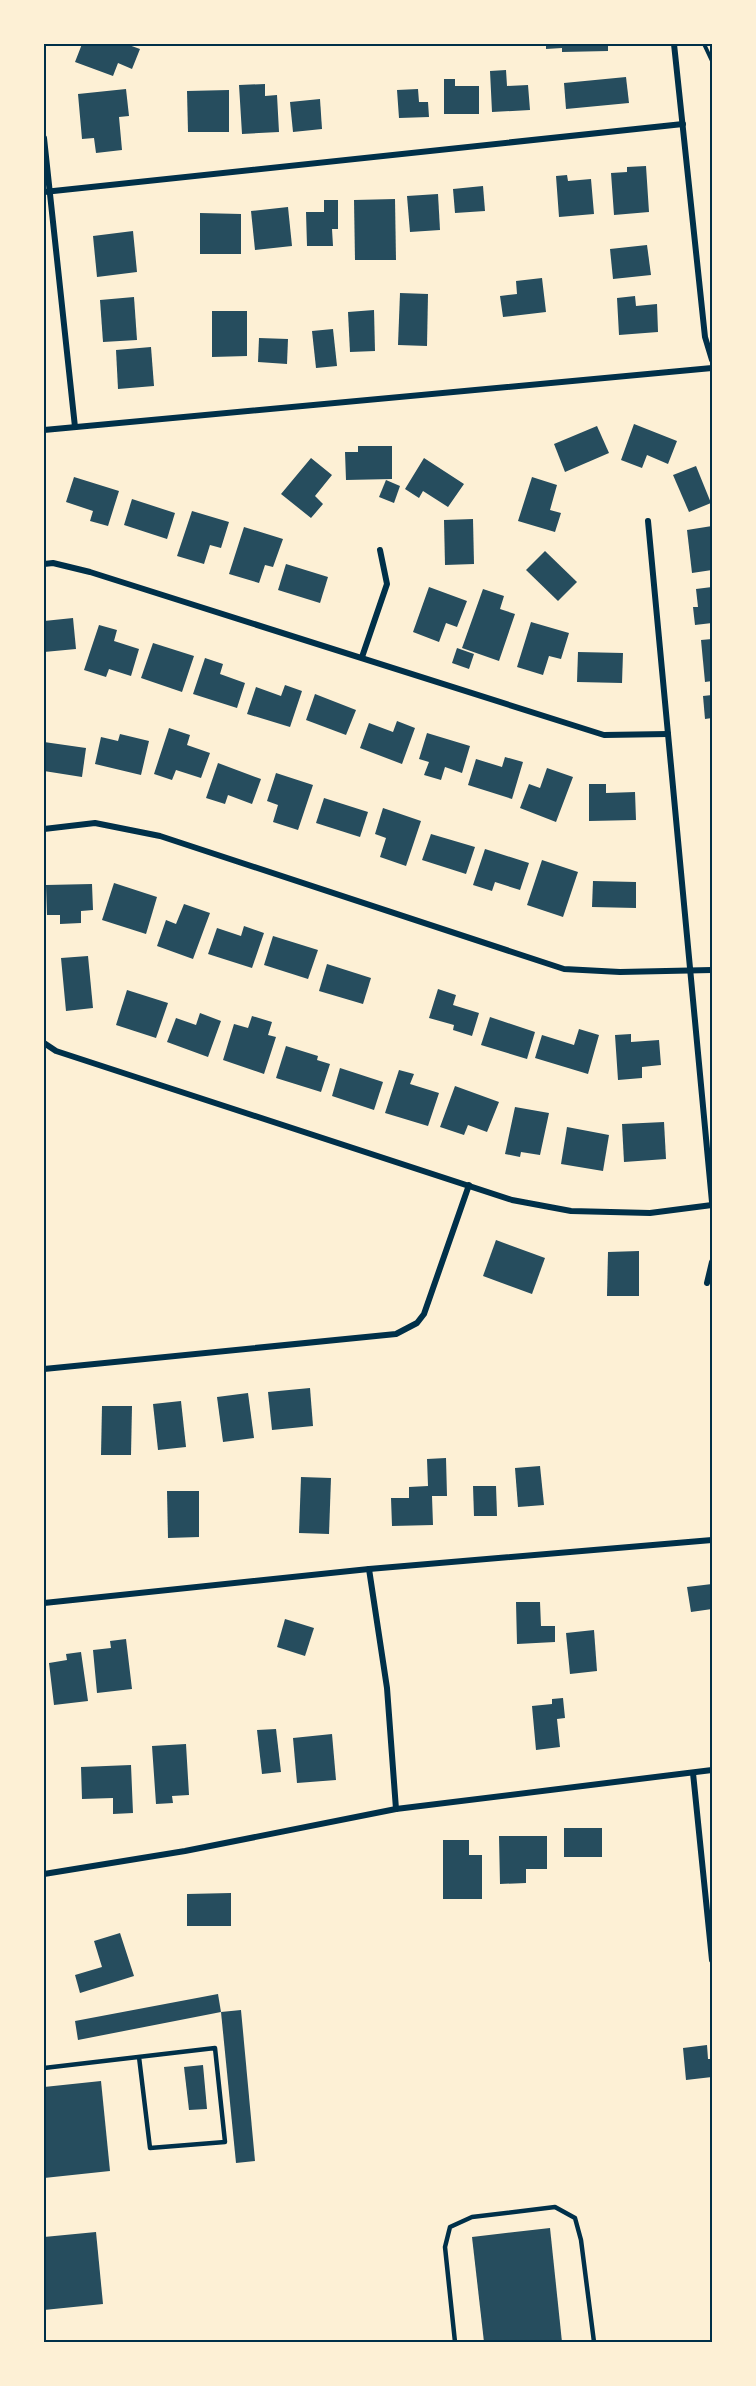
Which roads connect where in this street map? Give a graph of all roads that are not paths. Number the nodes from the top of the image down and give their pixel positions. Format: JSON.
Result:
{"nodes":[{"id":1,"x":674,"y":44,"type":"edge"},
{"id":2,"x":683,"y":124,"type":"junction"},
{"id":3,"x":44,"y":138,"type":"edge"},
{"id":4,"x":46,"y":192,"type":"edge"},
{"id":5,"x":712,"y":360,"type":"edge"},
{"id":6,"x":712,"y":369,"type":"edge"},
{"id":7,"x":75,"y":427,"type":"junction"},
{"id":8,"x":44,"y":430,"type":"edge"},
{"id":9,"x":648,"y":521,"type":"dead end"},
{"id":10,"x":380,"y":550,"type":"dead end"},
{"id":11,"x":44,"y":564,"type":"edge"},
{"id":12,"x":363,"y":657,"type":"junction"},
{"id":13,"x":668,"y":734,"type":"junction"},
{"id":14,"x":44,"y":829,"type":"edge"},
{"id":15,"x":712,"y":970,"type":"edge"},
{"id":16,"x":691,"y":972,"type":"junction"},
{"id":17,"x":44,"y":1043,"type":"edge"},
{"id":18,"x":469,"y":1185,"type":"junction"},
{"id":19,"x":712,"y":1204,"type":"edge"},
{"id":20,"x":712,"y":1262,"type":"edge"},
{"id":21,"x":707,"y":1283,"type":"dead end"},
{"id":22,"x":44,"y":1369,"type":"edge"},
{"id":23,"x":712,"y":1540,"type":"edge"},
{"id":24,"x":369,"y":1569,"type":"junction"},
{"id":25,"x":44,"y":1603,"type":"edge"},
{"id":26,"x":712,"y":1770,"type":"edge"},
{"id":27,"x":693,"y":1773,"type":"junction"},
{"id":28,"x":396,"y":1809,"type":"junction"},
{"id":29,"x":44,"y":1874,"type":"edge"},
{"id":30,"x":712,"y":1960,"type":"edge"},
{"id":31,"x":139,"y":2057,"type":"junction"},
{"id":32,"x":44,"y":2068,"type":"edge"},
{"id":33,"x":455,"y":2343,"type":"edge"},
{"id":34,"x":594,"y":2343,"type":"edge"}],
"edges":[{"from":1,"to":2,"type":"street"},
{"from":2,"to":4,"type":"street"},
{"from":2,"to":5,"type":"street"},
{"from":3,"to":4,"type":"street"},
{"from":4,"to":7,"type":"street"},
{"from":6,"to":7,"type":"street"},
{"from":7,"to":8,"type":"street"},
{"from":9,"to":13,"type":"street"},
{"from":10,"to":12,"type":"street"},
{"from":11,"to":12,"type":"street"},
{"from":12,"to":13,"type":"street"},
{"from":13,"to":16,"type":"street"},
{"from":14,"to":16,"type":"street"},
{"from":15,"to":16,"type":"street"},
{"from":16,"to":19,"type":"street"},
{"from":17,"to":18,"type":"street"},
{"from":18,"to":19,"type":"street"},
{"from":18,"to":22,"type":"street"},
{"from":20,"to":21,"type":"street"},
{"from":23,"to":24,"type":"street"},
{"from":24,"to":25,"type":"street"},
{"from":24,"to":28,"type":"street"},
{"from":26,"to":27,"type":"street"},
{"from":27,"to":28,"type":"street"},
{"from":27,"to":30,"type":"street"},
{"from":28,"to":29,"type":"street"},
{"from":31,"to":31,"type":"lane"},
{"from":31,"to":32,"type":"lane"},
{"from":33,"to":34,"type":"lane"}]}
